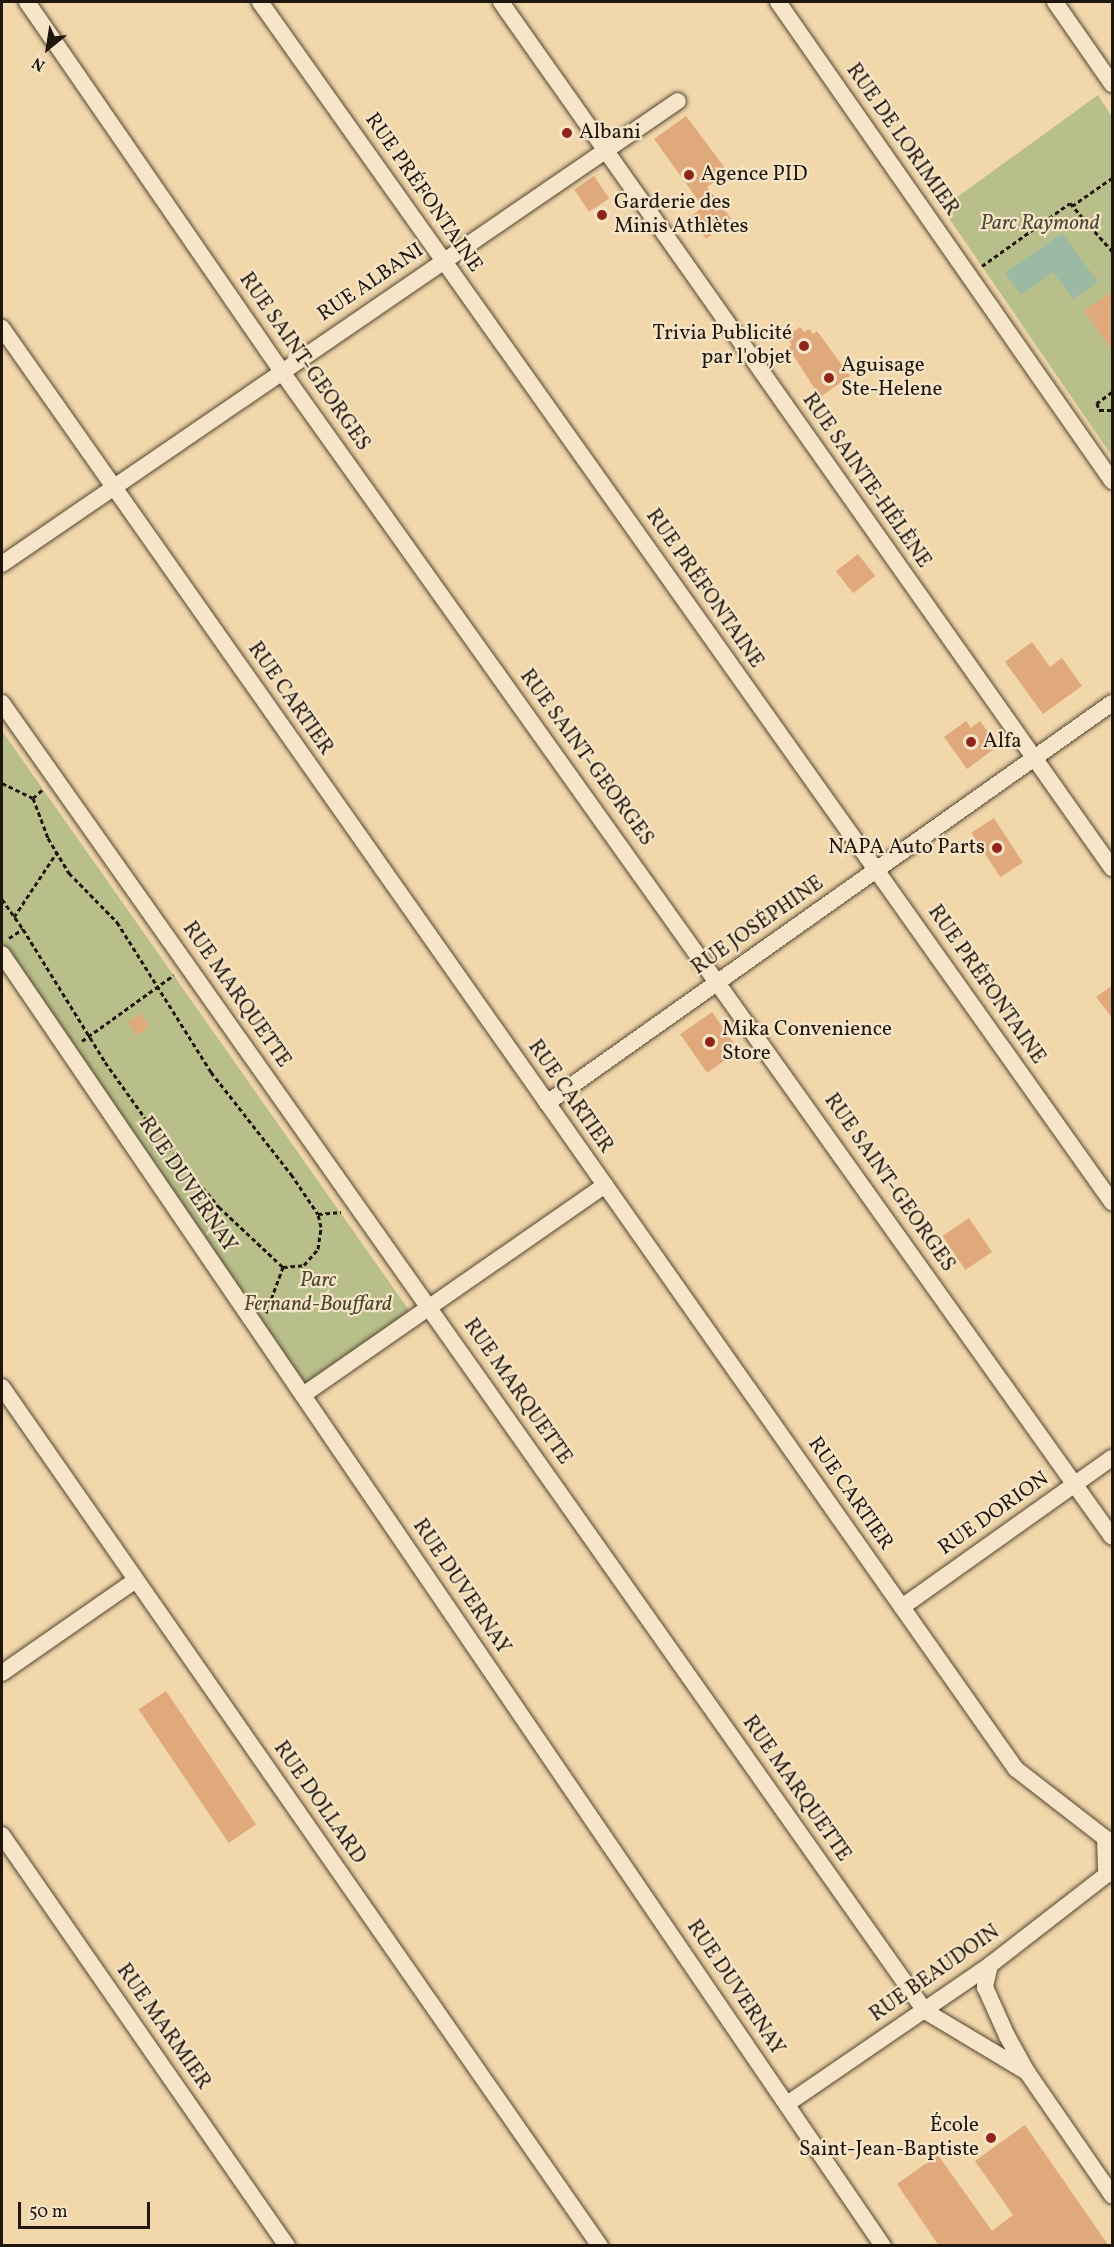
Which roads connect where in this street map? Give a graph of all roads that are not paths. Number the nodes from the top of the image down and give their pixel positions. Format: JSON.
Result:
{"nodes":[{"id":1,"x":27,"y":2,"type":"edge"},
{"id":2,"x":260,"y":2,"type":"edge"},
{"id":3,"x":501,"y":2,"type":"edge"},
{"id":4,"x":778,"y":2,"type":"edge"},
{"id":5,"x":1055,"y":2,"type":"edge"},
{"id":6,"x":1113,"y":84,"type":"edge"},
{"id":7,"x":678,"y":101,"type":"dead end"},
{"id":8,"x":606,"y":150,"type":"junction"},
{"id":9,"x":443,"y":261,"type":"junction"},
{"id":10,"x":2,"y":328,"type":"edge"},
{"id":11,"x":282,"y":372,"type":"junction"},
{"id":12,"x":1113,"y":481,"type":"edge"},
{"id":13,"x":114,"y":488,"type":"junction"},
{"id":14,"x":2,"y":564,"type":"edge"},
{"id":15,"x":2,"y":703,"type":"edge"},
{"id":16,"x":1113,"y":703,"type":"edge"},
{"id":17,"x":1034,"y":759,"type":"junction"},
{"id":18,"x":1113,"y":868,"type":"edge"},
{"id":19,"x":876,"y":870,"type":"junction"},
{"id":20,"x":2,"y":954,"type":"edge"},
{"id":21,"x":718,"y":982,"type":"junction"},
{"id":22,"x":547,"y":1103,"type":"junction"},
{"id":23,"x":605,"y":1185,"type":"junction"},
{"id":24,"x":1113,"y":1202,"type":"edge"},
{"id":25,"x":429,"y":1307,"type":"junction"},
{"id":26,"x":2,"y":1387,"type":"edge"},
{"id":27,"x":303,"y":1395,"type":"junction"},
{"id":28,"x":1113,"y":1458,"type":"edge"},
{"id":29,"x":1076,"y":1484,"type":"junction"},
{"id":30,"x":1113,"y":1537,"type":"edge"},
{"id":31,"x":136,"y":1580,"type":"junction"},
{"id":32,"x":902,"y":1607,"type":"junction"},
{"id":33,"x":2,"y":1673,"type":"edge"},
{"id":34,"x":2,"y":1835,"type":"edge"},
{"id":35,"x":1106,"y":1875,"type":"joint"},
{"id":36,"x":990,"y":1965,"type":"junction"},
{"id":37,"x":925,"y":2011,"type":"junction"},
{"id":38,"x":1027,"y":2072,"type":"junction"},
{"id":39,"x":787,"y":2104,"type":"junction"},
{"id":40,"x":1113,"y":2195,"type":"edge"},
{"id":41,"x":287,"y":2246,"type":"edge"},
{"id":42,"x":600,"y":2246,"type":"edge"},
{"id":43,"x":883,"y":2246,"type":"edge"}],
"edges":[{"from":1,"to":11,"type":"street","name":"RUE SAINT-GEORGES"},
{"from":2,"to":9,"type":"street","name":"RUE PRÉFONTAINE"},
{"from":3,"to":8,"type":"street","name":"RUE SAINTE-HÉLÈNE"},
{"from":4,"to":12,"type":"street","name":"RUE DE LORIMIER"},
{"from":5,"to":6,"type":"street"},
{"from":7,"to":8,"type":"street","name":"RUE ALBANI"},
{"from":8,"to":9,"type":"street","name":"RUE ALBANI"},
{"from":8,"to":17,"type":"street","name":"RUE SAINTE-HÉLÈNE"},
{"from":9,"to":11,"type":"street","name":"RUE ALBANI"},
{"from":9,"to":19,"type":"street","name":"RUE PRÉFONTAINE"},
{"from":10,"to":13,"type":"street","name":"RUE CARTIER"},
{"from":11,"to":13,"type":"street","name":"RUE ALBANI"},
{"from":11,"to":21,"type":"street","name":"RUE SAINT-GEORGES"},
{"from":13,"to":14,"type":"street","name":"RUE ALBANI"},
{"from":13,"to":22,"type":"street","name":"RUE CARTIER"},
{"from":15,"to":25,"type":"street","name":"RUE MARQUETTE"},
{"from":16,"to":17,"type":"street","name":"RUE JOSÉPHINE"},
{"from":17,"to":18,"type":"street","name":"RUE SAINTE-HÉLÈNE"},
{"from":17,"to":19,"type":"street","name":"RUE JOSÉPHINE"},
{"from":19,"to":21,"type":"street","name":"RUE JOSÉPHINE"},
{"from":19,"to":24,"type":"street","name":"RUE PRÉFONTAINE"},
{"from":20,"to":27,"type":"street","name":"RUE DUVERNAY"},
{"from":21,"to":22,"type":"street","name":"RUE JOSÉPHINE"},
{"from":21,"to":29,"type":"street","name":"RUE SAINT-GEORGES"},
{"from":22,"to":23,"type":"street","name":"RUE CARTIER"},
{"from":23,"to":25,"type":"street"},
{"from":23,"to":32,"type":"street","name":"RUE CARTIER"},
{"from":25,"to":27,"type":"street"},
{"from":25,"to":37,"type":"street","name":"RUE MARQUETTE"},
{"from":26,"to":31,"type":"street","name":"RUE DOLLARD"},
{"from":27,"to":39,"type":"street","name":"RUE DUVERNAY"},
{"from":28,"to":29,"type":"street","name":"RUE DORION"},
{"from":29,"to":30,"type":"street","name":"RUE SAINT-GEORGES"},
{"from":29,"to":32,"type":"street","name":"RUE DORION"},
{"from":31,"to":33,"type":"street"},
{"from":31,"to":42,"type":"street","name":"RUE DOLLARD"},
{"from":32,"to":35,"type":"street","name":"RUE CARTIER"},
{"from":34,"to":41,"type":"street","name":"RUE MARMIER"},
{"from":35,"to":36,"type":"street","name":"RUE BEAUDOIN"},
{"from":36,"to":37,"type":"street","name":"RUE BEAUDOIN"},
{"from":36,"to":38,"type":"street","name":"RUE MARQUETTE"},
{"from":37,"to":38,"type":"street","name":"RUE MARQUETTE"},
{"from":37,"to":39,"type":"street","name":"RUE BEAUDOIN"},
{"from":38,"to":40,"type":"street","name":"RUE MARQUETTE"},
{"from":39,"to":43,"type":"street","name":"RUE DUVERNAY"}]}
